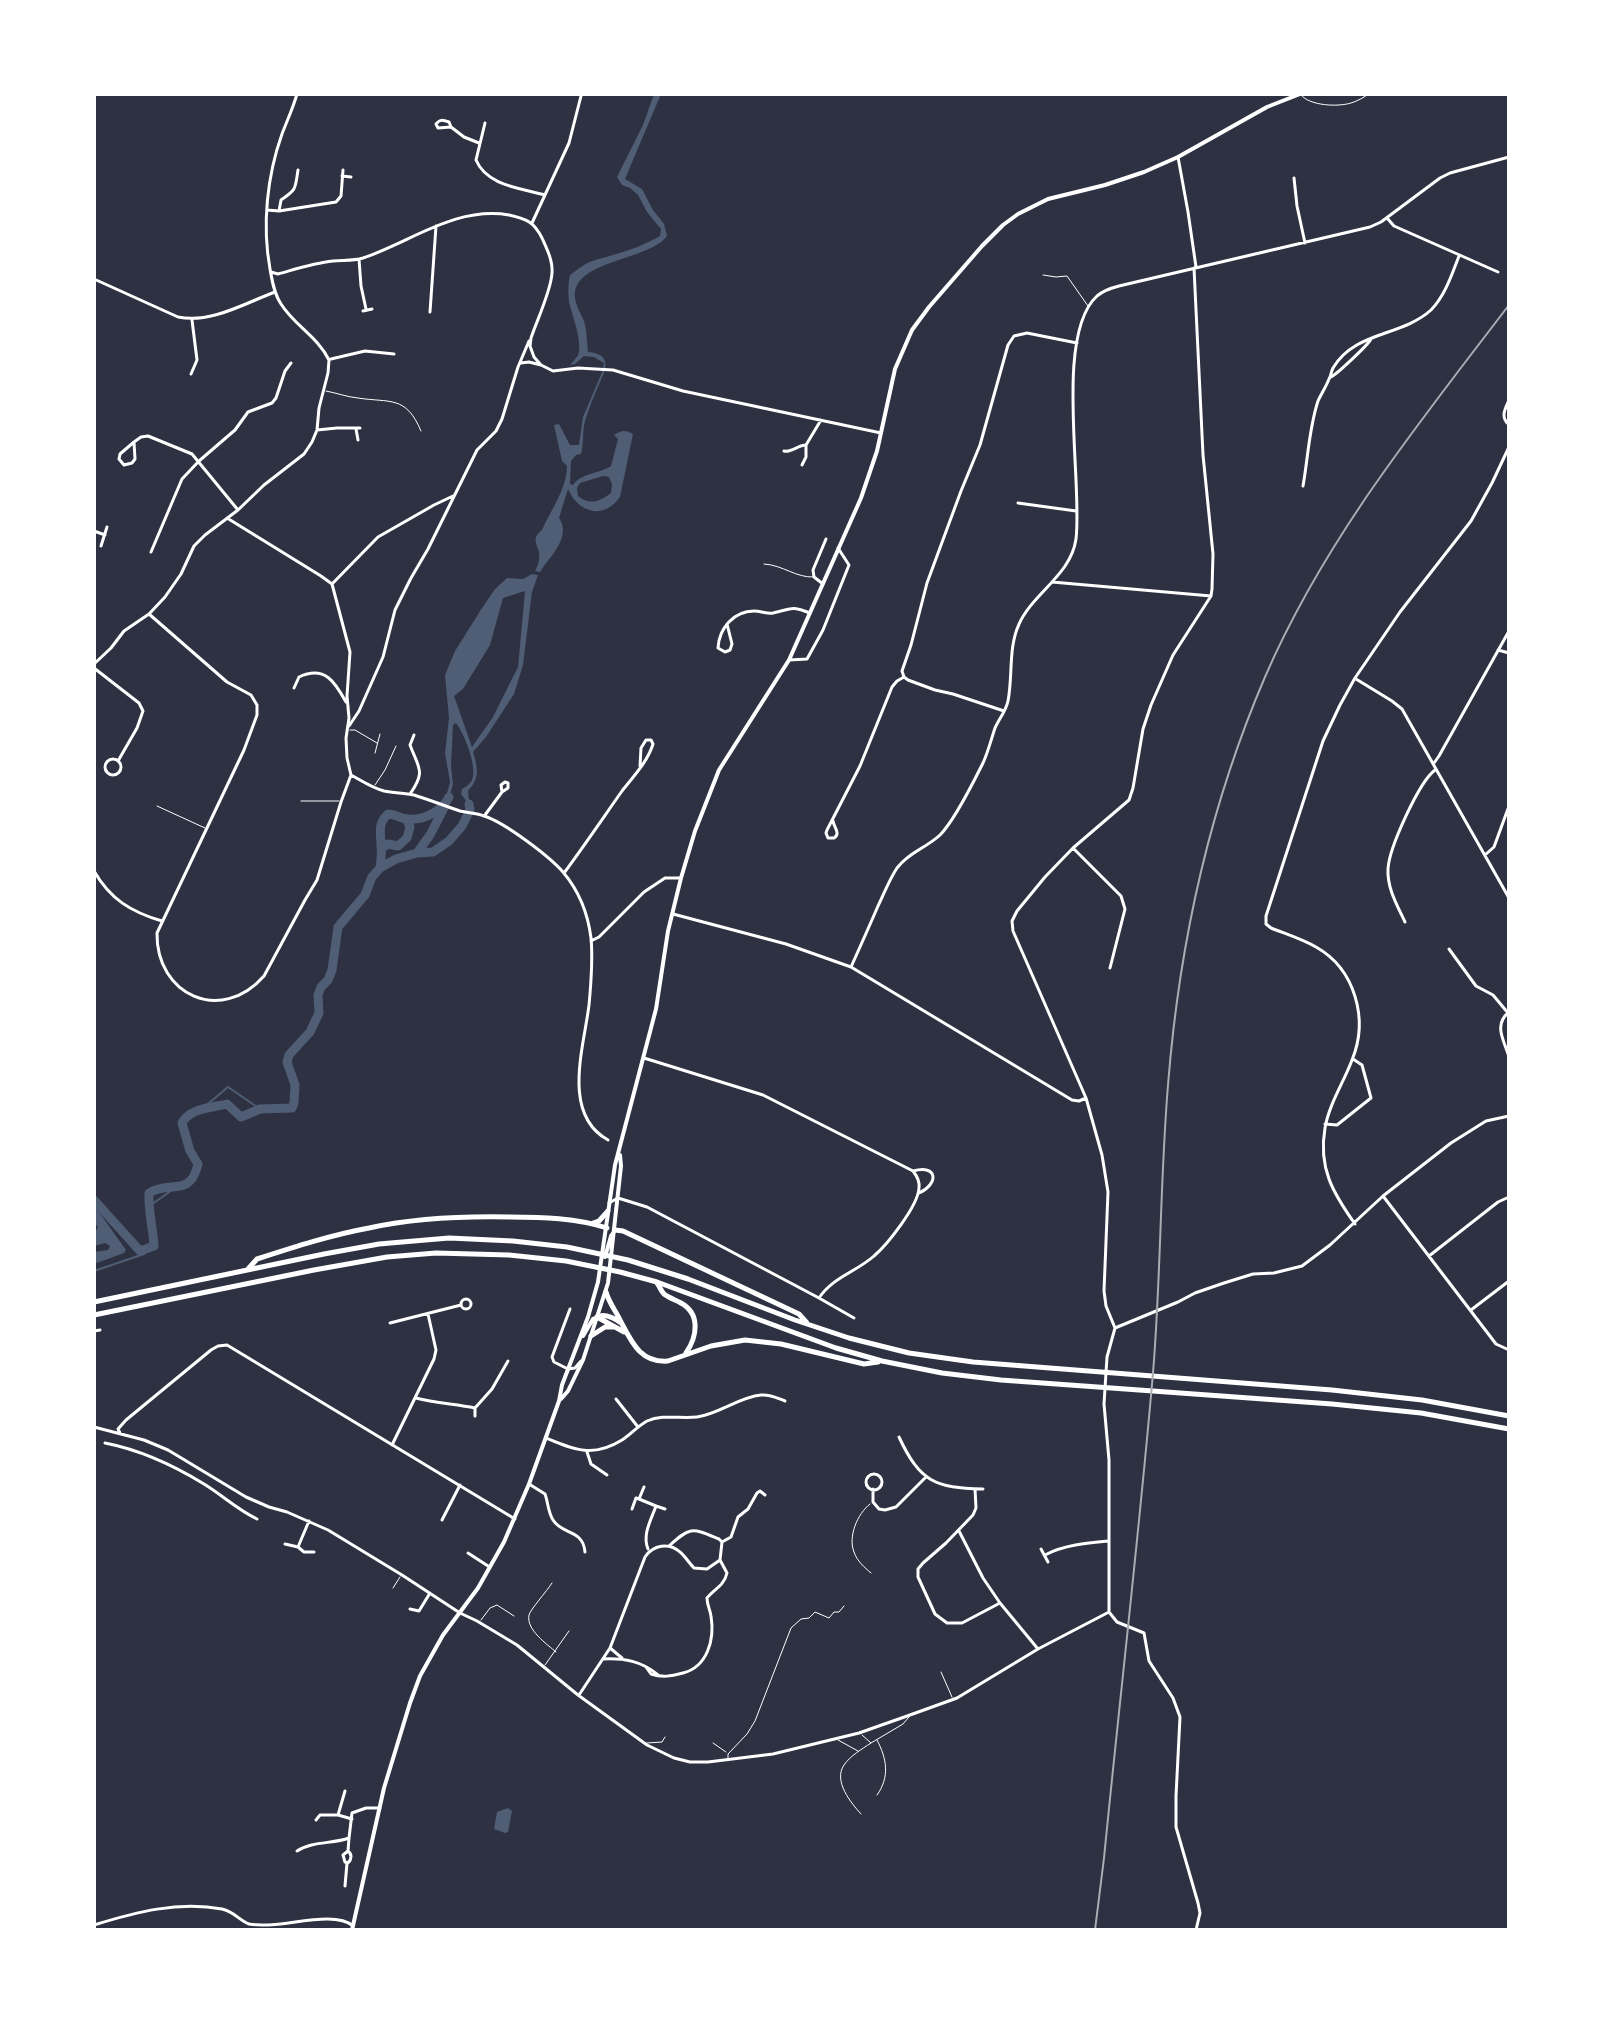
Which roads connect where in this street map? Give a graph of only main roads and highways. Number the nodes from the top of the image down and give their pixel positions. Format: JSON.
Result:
{"nodes":[{"id":1,"x":1300,"y":94,"type":"edge"},
{"id":2,"x":619,"y":1153,"type":"junction"},
{"id":3,"x":608,"y":1211,"type":"junction"},
{"id":4,"x":592,"y":1224,"type":"junction"},
{"id":5,"x":607,"y":1228,"type":"junction"},
{"id":6,"x":615,"y":1230,"type":"junction"},
{"id":7,"x":610,"y":1247,"type":"junction"},
{"id":8,"x":602,"y":1262,"type":"junction"},
{"id":9,"x":247,"y":1270,"type":"junction"},
{"id":10,"x":657,"y":1282,"type":"junction"},
{"id":11,"x":606,"y":1292,"type":"junction"},
{"id":12,"x":94,"y":1302,"type":"edge"},
{"id":13,"x":591,"y":1307,"type":"junction"},
{"id":14,"x":94,"y":1315,"type":"edge"},
{"id":15,"x":597,"y":1317,"type":"junction"},
{"id":16,"x":808,"y":1324,"type":"junction"},
{"id":17,"x":619,"y":1325,"type":"junction"},
{"id":18,"x":591,"y":1336,"type":"junction"},
{"id":19,"x":579,"y":1341,"type":"junction"},
{"id":20,"x":686,"y":1354,"type":"junction"},
{"id":21,"x":882,"y":1361,"type":"junction"},
{"id":22,"x":559,"y":1401,"type":"junction"},
{"id":23,"x":1509,"y":1416,"type":"edge"},
{"id":24,"x":1509,"y":1429,"type":"edge"},
{"id":25,"x":353,"y":1928,"type":"edge"}],
"edges":[{"from":1,"to":2,"type":"main road"},
{"from":2,"to":3,"type":"main road"},
{"from":2,"to":6,"type":"main road"},
{"from":3,"to":4,"type":"highway"},
{"from":3,"to":5,"type":"main road"},
{"from":4,"to":5,"type":"highway"},
{"from":4,"to":9,"type":"highway"},
{"from":5,"to":6,"type":"main road"},
{"from":5,"to":8,"type":"main road"},
{"from":6,"to":7,"type":"main road"},
{"from":6,"to":16,"type":"highway"},
{"from":7,"to":8,"type":"main road"},
{"from":7,"to":11,"type":"main road"},
{"from":8,"to":13,"type":"main road"},
{"from":9,"to":12,"type":"highway"},
{"from":9,"to":16,"type":"highway"},
{"from":10,"to":14,"type":"highway"},
{"from":10,"to":20,"type":"highway"},
{"from":10,"to":21,"type":"highway"},
{"from":11,"to":15,"type":"main road"},
{"from":11,"to":17,"type":"highway"},
{"from":13,"to":15,"type":"main road"},
{"from":13,"to":19,"type":"main road"},
{"from":15,"to":17,"type":"highway"},
{"from":15,"to":18,"type":"main road"},
{"from":15,"to":19,"type":"main road"},
{"from":16,"to":23,"type":"highway"},
{"from":17,"to":18,"type":"highway"},
{"from":17,"to":20,"type":"highway"},
{"from":18,"to":22,"type":"main road"},
{"from":19,"to":22,"type":"main road"},
{"from":20,"to":21,"type":"highway"},
{"from":21,"to":24,"type":"highway"},
{"from":22,"to":25,"type":"main road"}]}
